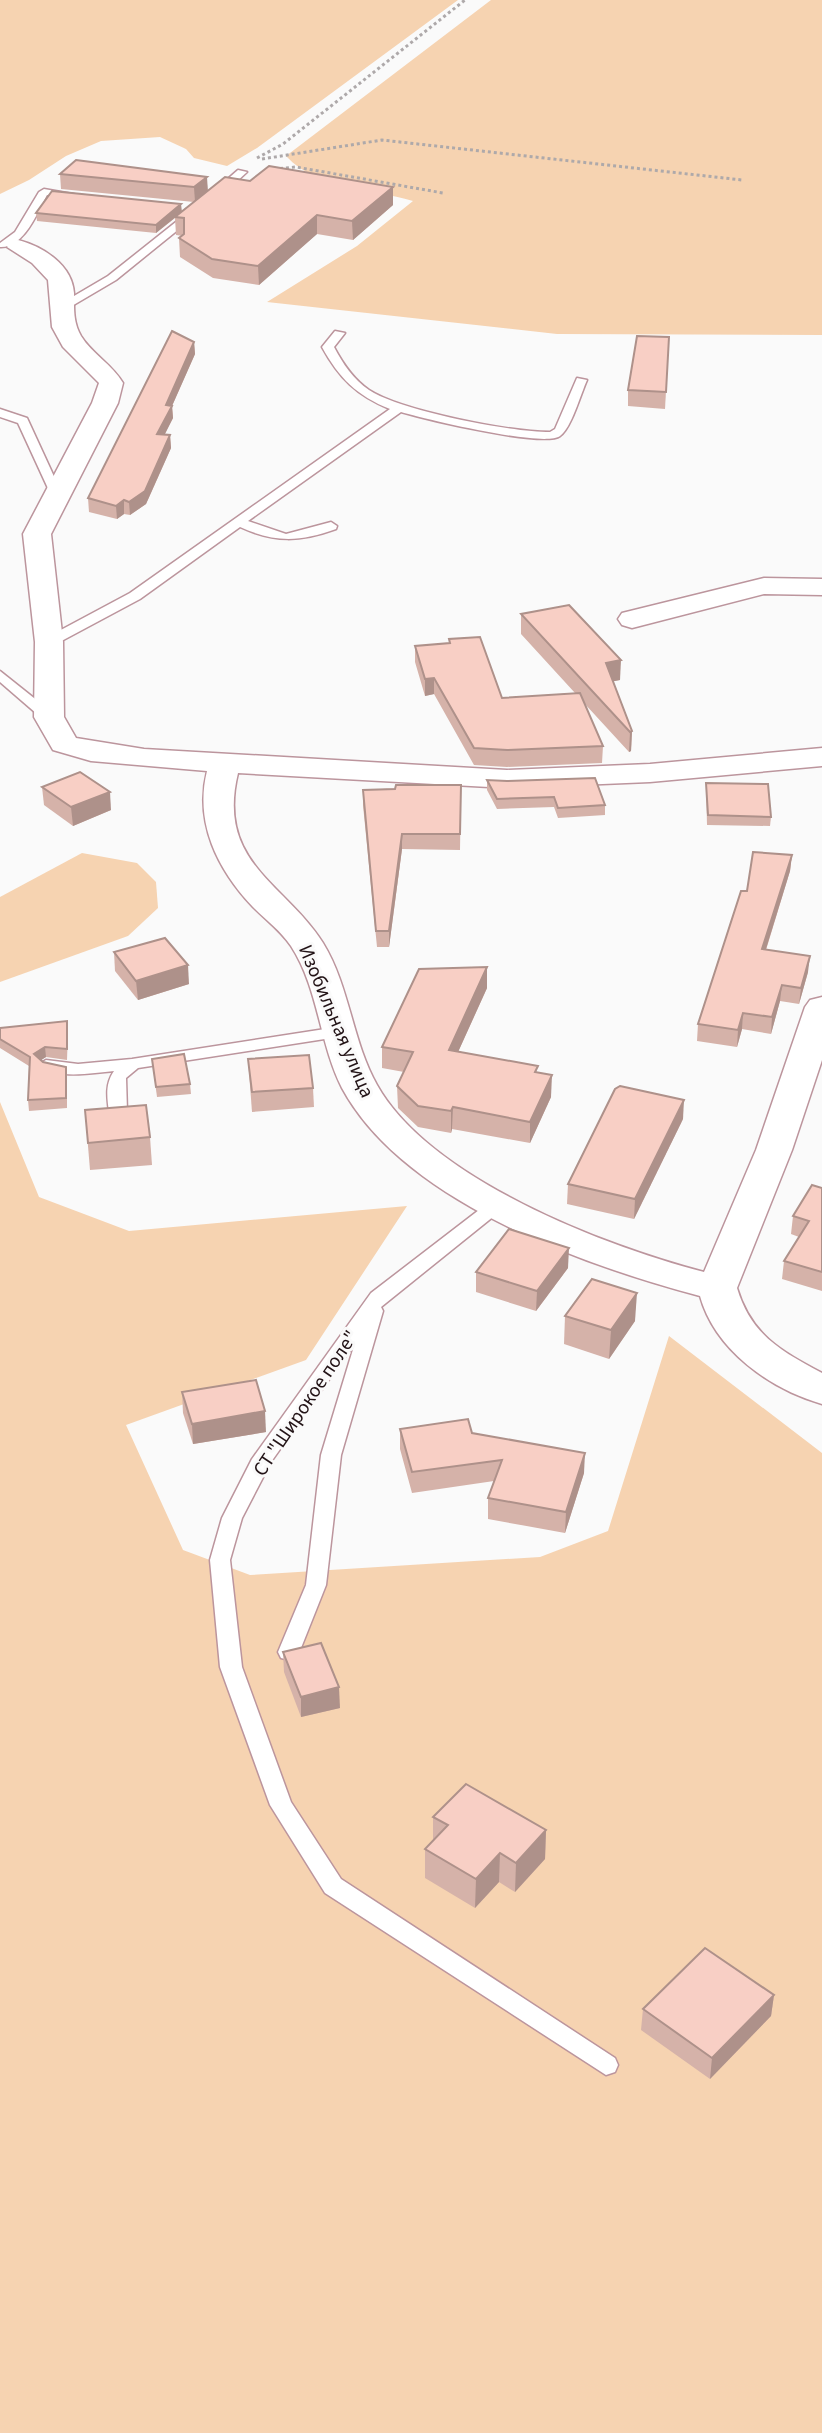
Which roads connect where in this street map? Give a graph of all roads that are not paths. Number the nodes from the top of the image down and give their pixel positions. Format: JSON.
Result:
{"nodes":[{"id":1,"x":242,"y":172,"type":"road end"},
{"id":2,"x":91,"y":197,"type":"edge"},
{"id":3,"x":184,"y":206,"type":"edge"},
{"id":4,"x":199,"y":208,"type":"junction"},
{"id":5,"x":7,"y":246,"type":"edge"},
{"id":6,"x":61,"y":308,"type":"junction"},
{"id":7,"x":339,"y":333,"type":"dead end"},
{"id":8,"x":581,"y":380,"type":"dead end"},
{"id":9,"x":396,"y":410,"type":"junction"},
{"id":10,"x":0,"y":413,"type":"edge"},
{"id":11,"x":56,"y":494,"type":"junction"},
{"id":12,"x":241,"y":523,"type":"junction"},
{"id":13,"x":331,"y":526,"type":"dead end"},
{"id":14,"x":822,"y":587,"type":"edge"},
{"id":15,"x":632,"y":619,"type":"dead end"},
{"id":16,"x":49,"y":642,"type":"junction"},
{"id":17,"x":0,"y":675,"type":"edge"},
{"id":18,"x":49,"y":717,"type":"junction"},
{"id":19,"x":822,"y":757,"type":"edge"},
{"id":20,"x":225,"y":761,"type":"junction"},
{"id":21,"x":822,"y":1007,"type":"edge"},
{"id":22,"x":338,"y":1032,"type":"junction"},
{"id":23,"x":133,"y":1064,"type":"junction"},
{"id":24,"x":46,"y":1065,"type":"edge"},
{"id":25,"x":118,"y":1112,"type":"edge"},
{"id":26,"x":498,"y":1204,"type":"junction"},
{"id":27,"x":717,"y":1288,"type":"junction"},
{"id":28,"x":378,"y":1297,"type":"junction"},
{"id":29,"x":822,"y":1390,"type":"edge"},
{"id":30,"x":289,"y":1652,"type":"edge"},
{"id":31,"x":606,"y":2065,"type":"dead end"}],
"edges":[{"from":1,"to":4,"type":"lane"},
{"from":2,"to":5,"type":"lane"},
{"from":3,"to":4,"type":"lane"},
{"from":4,"to":6,"type":"lane"},
{"from":5,"to":6,"type":"street"},
{"from":6,"to":11,"type":"street"},
{"from":7,"to":9,"type":"lane"},
{"from":8,"to":9,"type":"lane"},
{"from":9,"to":12,"type":"lane"},
{"from":10,"to":11,"type":"lane"},
{"from":11,"to":16,"type":"street"},
{"from":12,"to":13,"type":"lane"},
{"from":12,"to":16,"type":"lane"},
{"from":14,"to":15,"type":"street"},
{"from":16,"to":18,"type":"street"},
{"from":17,"to":18,"type":"lane"},
{"from":18,"to":20,"type":"street"},
{"from":19,"to":20,"type":"street"},
{"from":20,"to":22,"type":"street","name":"Изобильная улица"},
{"from":21,"to":27,"type":"street"},
{"from":22,"to":23,"type":"lane"},
{"from":22,"to":26,"type":"street","name":"Изобильная улица"},
{"from":23,"to":24,"type":"lane"},
{"from":23,"to":25,"type":"lane"},
{"from":26,"to":27,"type":"street","name":"Изобильная улица"},
{"from":26,"to":28,"type":"lane","name":"СТ \"Широкое поле\""},
{"from":27,"to":29,"type":"street"},
{"from":28,"to":30,"type":"lane"},
{"from":28,"to":31,"type":"lane","name":"СТ \"Широкое поле\""}]}
